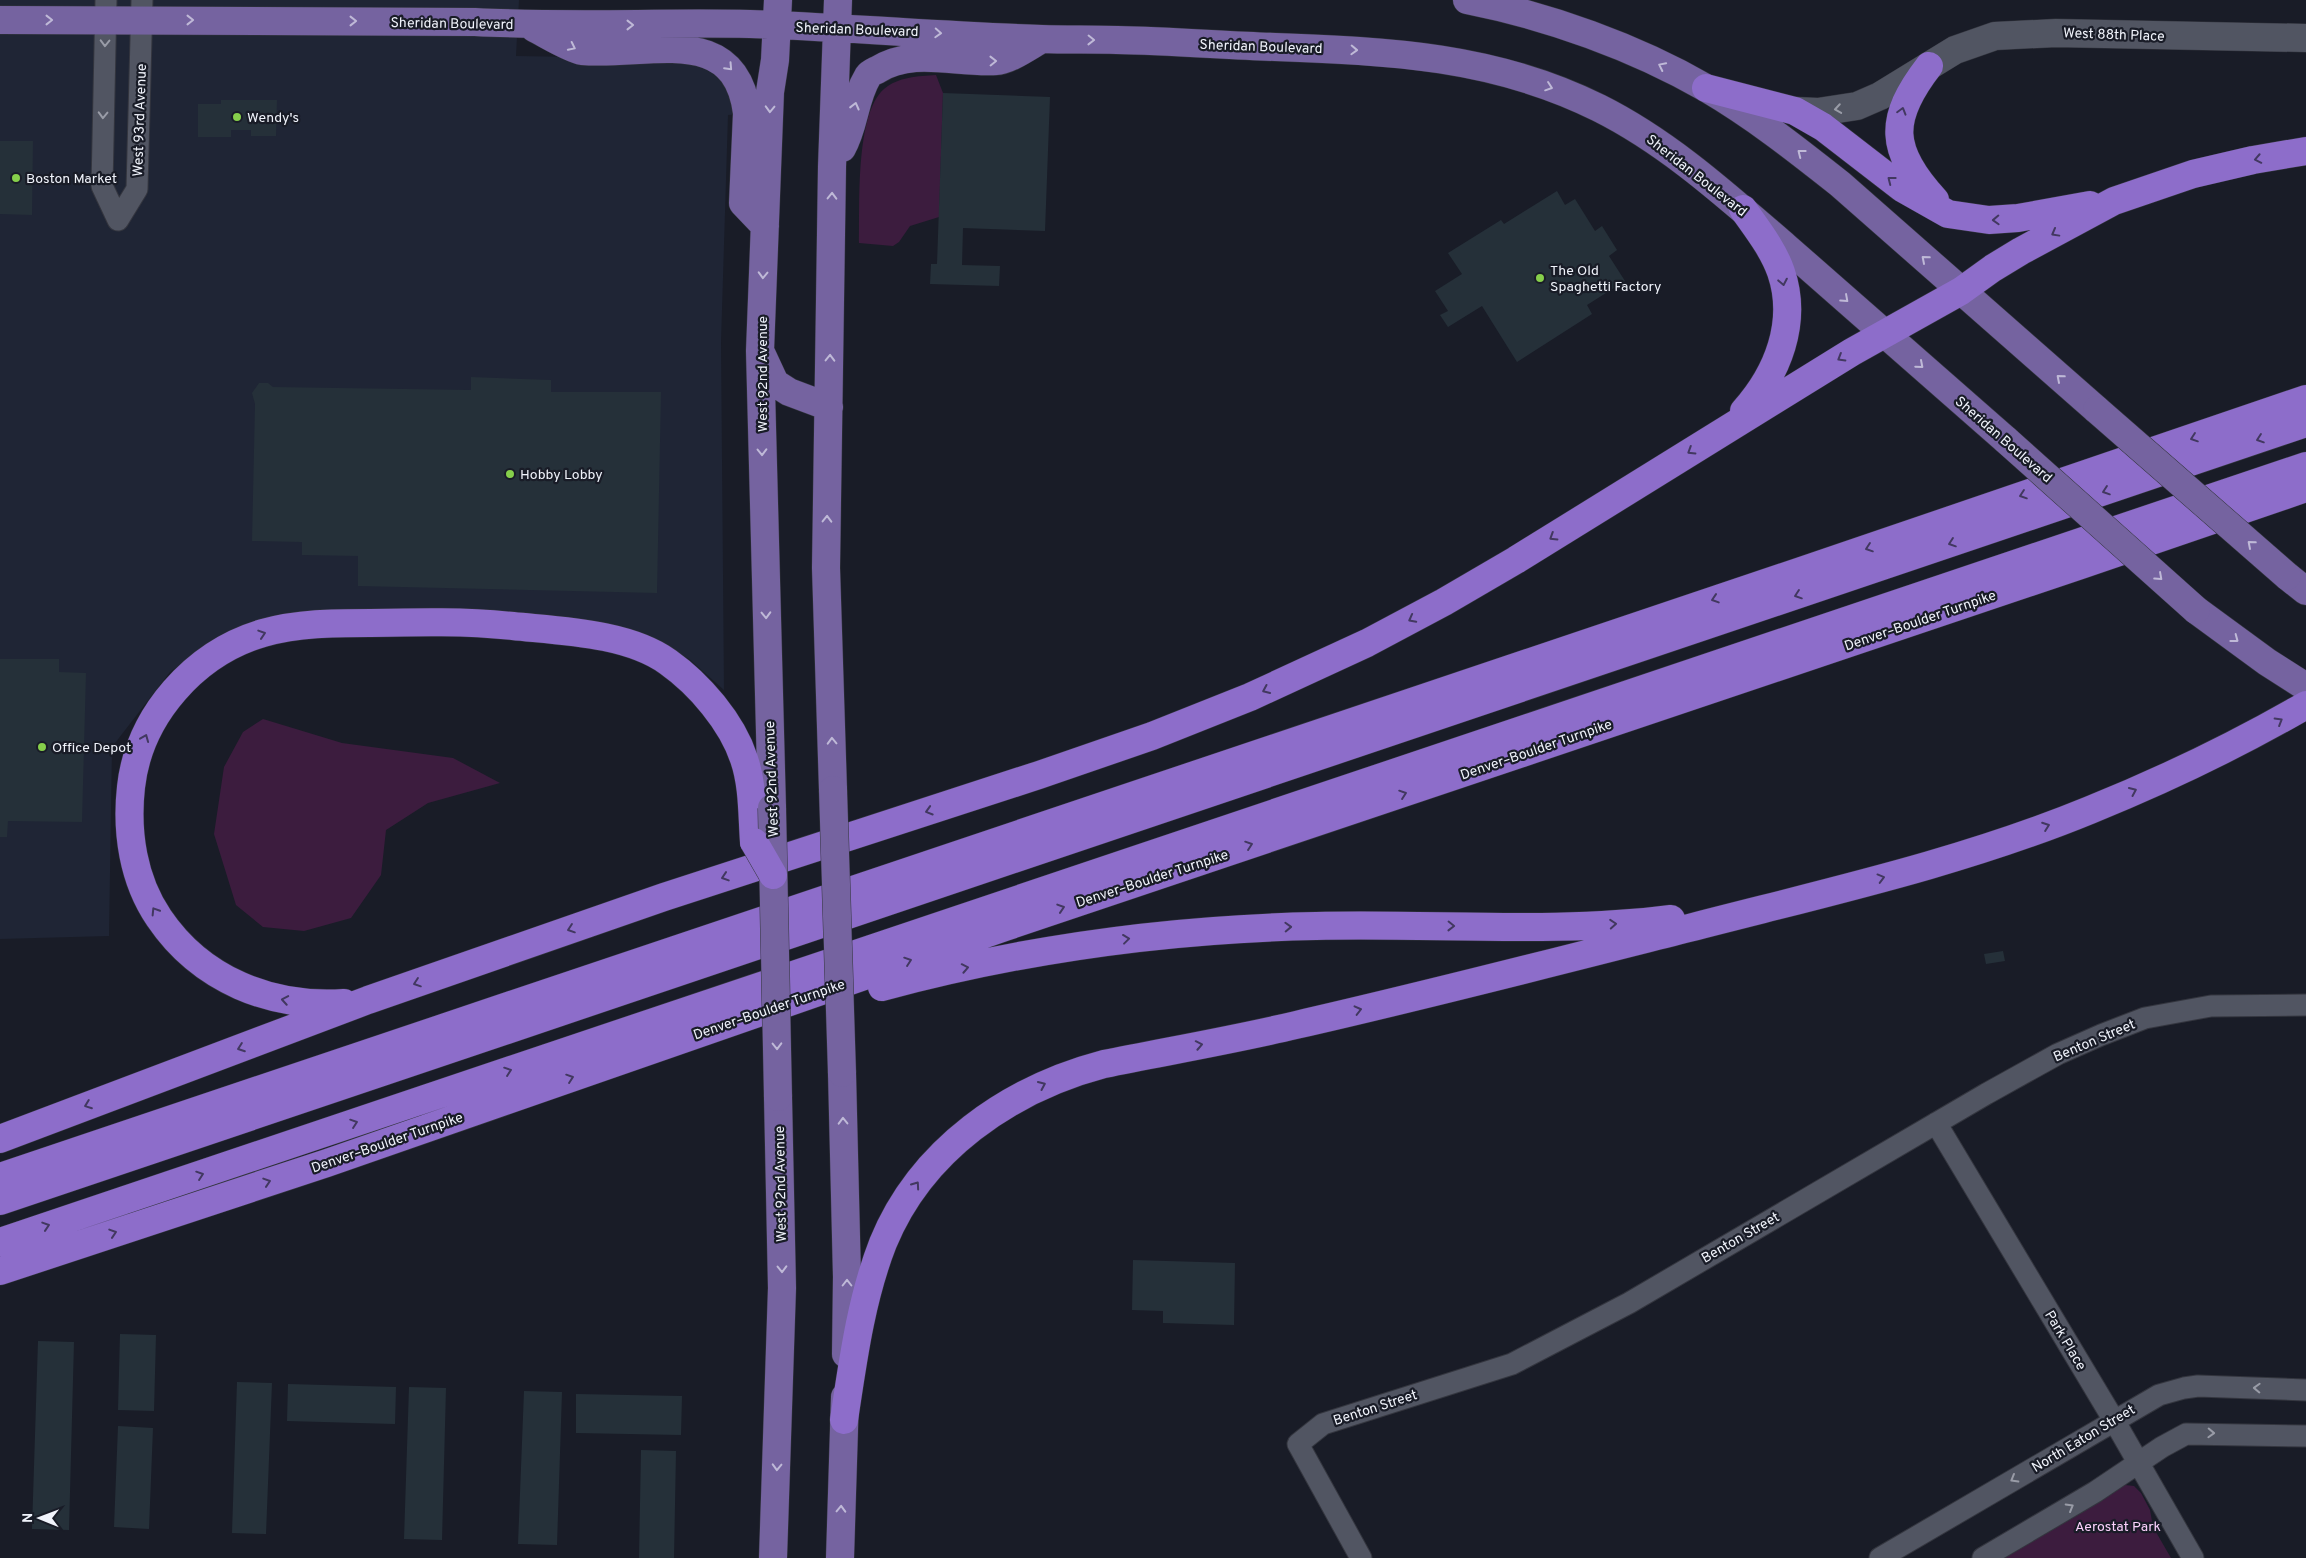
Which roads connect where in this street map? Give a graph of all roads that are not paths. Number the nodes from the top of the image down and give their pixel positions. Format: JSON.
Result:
{"nodes":[{"id":1,"x":838,"y":0,"type":"edge"},
{"id":2,"x":1467,"y":0,"type":"edge"},
{"id":3,"x":106,"y":10,"type":"edge"},
{"id":4,"x":142,"y":10,"type":"edge"},
{"id":5,"x":778,"y":13,"type":"edge"},
{"id":6,"x":0,"y":20,"type":"edge"},
{"id":7,"x":528,"y":25,"type":"junction"},
{"id":8,"x":836,"y":28,"type":"junction"},
{"id":9,"x":2306,"y":38,"type":"edge"},
{"id":10,"x":1042,"y":39,"type":"junction"},
{"id":11,"x":1929,"y":66,"type":"junction"},
{"id":12,"x":1706,"y":88,"type":"junction"},
{"id":13,"x":1795,"y":111,"type":"junction"},
{"id":14,"x":2306,"y":151,"type":"edge"},
{"id":15,"x":832,"y":167,"type":"junction"},
{"id":16,"x":2114,"y":201,"type":"junction"},
{"id":17,"x":1743,"y":209,"type":"junction"},
{"id":18,"x":1948,"y":214,"type":"junction"},
{"id":19,"x":765,"y":226,"type":"junction"},
{"id":20,"x":1962,"y":291,"type":"junction"},
{"id":21,"x":1883,"y":333,"type":"junction"},
{"id":22,"x":760,"y":351,"type":"junction"},
{"id":23,"x":2306,"y":399,"type":"edge"},
{"id":24,"x":829,"y":407,"type":"junction"},
{"id":25,"x":2306,"y":423,"type":"edge"},
{"id":26,"x":1732,"y":425,"type":"junction"},
{"id":27,"x":2306,"y":466,"type":"edge"},
{"id":28,"x":2306,"y":488,"type":"edge"},
{"id":29,"x":2297,"y":583,"type":"edge"},
{"id":30,"x":2306,"y":687,"type":"edge"},
{"id":31,"x":2306,"y":705,"type":"edge"},
{"id":32,"x":773,"y":875,"type":"junction"},
{"id":33,"x":1834,"y":890,"type":"junction"},
{"id":34,"x":368,"y":1000,"type":"junction"},
{"id":35,"x":2306,"y":1005,"type":"edge"},
{"id":36,"x":680,"y":1040,"type":"junction"},
{"id":37,"x":1936,"y":1122,"type":"junction"},
{"id":38,"x":0,"y":1139,"type":"edge"},
{"id":39,"x":0,"y":1176,"type":"edge"},
{"id":40,"x":0,"y":1201,"type":"edge"},
{"id":41,"x":0,"y":1242,"type":"edge"},
{"id":42,"x":0,"y":1271,"type":"edge"},
{"id":43,"x":2306,"y":1390,"type":"edge"},
{"id":44,"x":844,"y":1420,"type":"junction"},
{"id":45,"x":2115,"y":1422,"type":"junction"},
{"id":46,"x":2306,"y":1436,"type":"edge"},
{"id":47,"x":2138,"y":1464,"type":"junction"},
{"id":48,"x":774,"y":1558,"type":"edge"},
{"id":49,"x":840,"y":1558,"type":"edge"},
{"id":50,"x":1362,"y":1558,"type":"edge"},
{"id":51,"x":1880,"y":1558,"type":"edge"},
{"id":52,"x":1983,"y":1558,"type":"edge"},
{"id":53,"x":2193,"y":1558,"type":"edge"}],
"edges":[{"from":1,"to":8,"type":"main road"},
{"from":12,"to":2,"type":"main road","one_way":true},
{"from":3,"to":4,"type":"main road","name":"Sheridan Boulevard"},
{"from":3,"to":4,"type":"street","name":"West 93rd Avenue","one_way":true},
{"from":6,"to":3,"type":"main road","name":"Sheridan Boulevard","one_way":true},
{"from":4,"to":7,"type":"main road","name":"Sheridan Boulevard","one_way":true},
{"from":7,"to":5,"type":"main road","name":"Sheridan Boulevard","one_way":true},
{"from":5,"to":8,"type":"main road","name":"Sheridan Boulevard"},
{"from":5,"to":19,"type":"main road","name":"West 92nd Avenue","one_way":true},
{"from":7,"to":19,"type":"main road","one_way":true},
{"from":8,"to":10,"type":"main road","name":"Sheridan Boulevard","one_way":true},
{"from":8,"to":15,"type":"main road"},
{"from":9,"to":11,"type":"street","name":"West 88th Place"},
{"from":15,"to":10,"type":"main road","one_way":true},
{"from":10,"to":17,"type":"main road","name":"Sheridan Boulevard","one_way":true},
{"from":11,"to":13,"type":"street","name":"West 88th Place","one_way":true},
{"from":18,"to":11,"type":"highway","one_way":true},
{"from":12,"to":13,"type":"highway"},
{"from":20,"to":12,"type":"main road","one_way":true},
{"from":18,"to":13,"type":"highway","one_way":true},
{"from":14,"to":16,"type":"highway","one_way":true},
{"from":24,"to":15,"type":"main road","one_way":true},
{"from":16,"to":18,"type":"highway","one_way":true},
{"from":16,"to":20,"type":"highway","one_way":true},
{"from":17,"to":21,"type":"main road","name":"Sheridan Boulevard","one_way":true},
{"from":17,"to":26,"type":"highway","one_way":true},
{"from":19,"to":22,"type":"main road","name":"West 92nd Avenue","one_way":true},
{"from":20,"to":21,"type":"highway"},
{"from":29,"to":20,"type":"main road","one_way":true,"bridge":true},
{"from":21,"to":26,"type":"highway","one_way":true},
{"from":21,"to":30,"type":"main road","name":"Sheridan Boulevard","one_way":true,"bridge":true},
{"from":22,"to":24,"type":"main road"},
{"from":22,"to":32,"type":"main road","name":"West 92nd Avenue","one_way":true,"bridge":true},
{"from":23,"to":39,"type":"highway","one_way":true},
{"from":44,"to":24,"type":"main road","one_way":true,"bridge":true},
{"from":25,"to":40,"type":"highway","one_way":true},
{"from":26,"to":34,"type":"highway","one_way":true},
{"from":41,"to":27,"type":"highway","one_way":true},
{"from":36,"to":28,"type":"highway","name":"Denver–Boulder Turnpike","one_way":true},
{"from":33,"to":31,"type":"highway","one_way":true},
{"from":34,"to":32,"type":"highway","one_way":true,"bridge":true},
{"from":32,"to":48,"type":"main road","name":"West 92nd Avenue","one_way":true,"bridge":true},
{"from":36,"to":33,"type":"highway","one_way":true},
{"from":44,"to":33,"type":"highway","one_way":true},
{"from":34,"to":38,"type":"highway","one_way":true},
{"from":35,"to":37,"type":"street","name":"Benton Street"},
{"from":42,"to":36,"type":"highway","name":"Denver–Boulder Turnpike","one_way":true},
{"from":37,"to":45,"type":"street","name":"Park Place"},
{"from":37,"to":50,"type":"street","name":"Benton Street"},
{"from":43,"to":45,"type":"street","name":"North Eaton Street","one_way":true},
{"from":49,"to":44,"type":"main road","one_way":true},
{"from":45,"to":47,"type":"street","name":"Park Place"},
{"from":45,"to":51,"type":"street","name":"North Eaton Street","one_way":true},
{"from":47,"to":46,"type":"street","one_way":true},
{"from":52,"to":47,"type":"street","one_way":true},
{"from":47,"to":53,"type":"street","name":"Park Place"}]}
